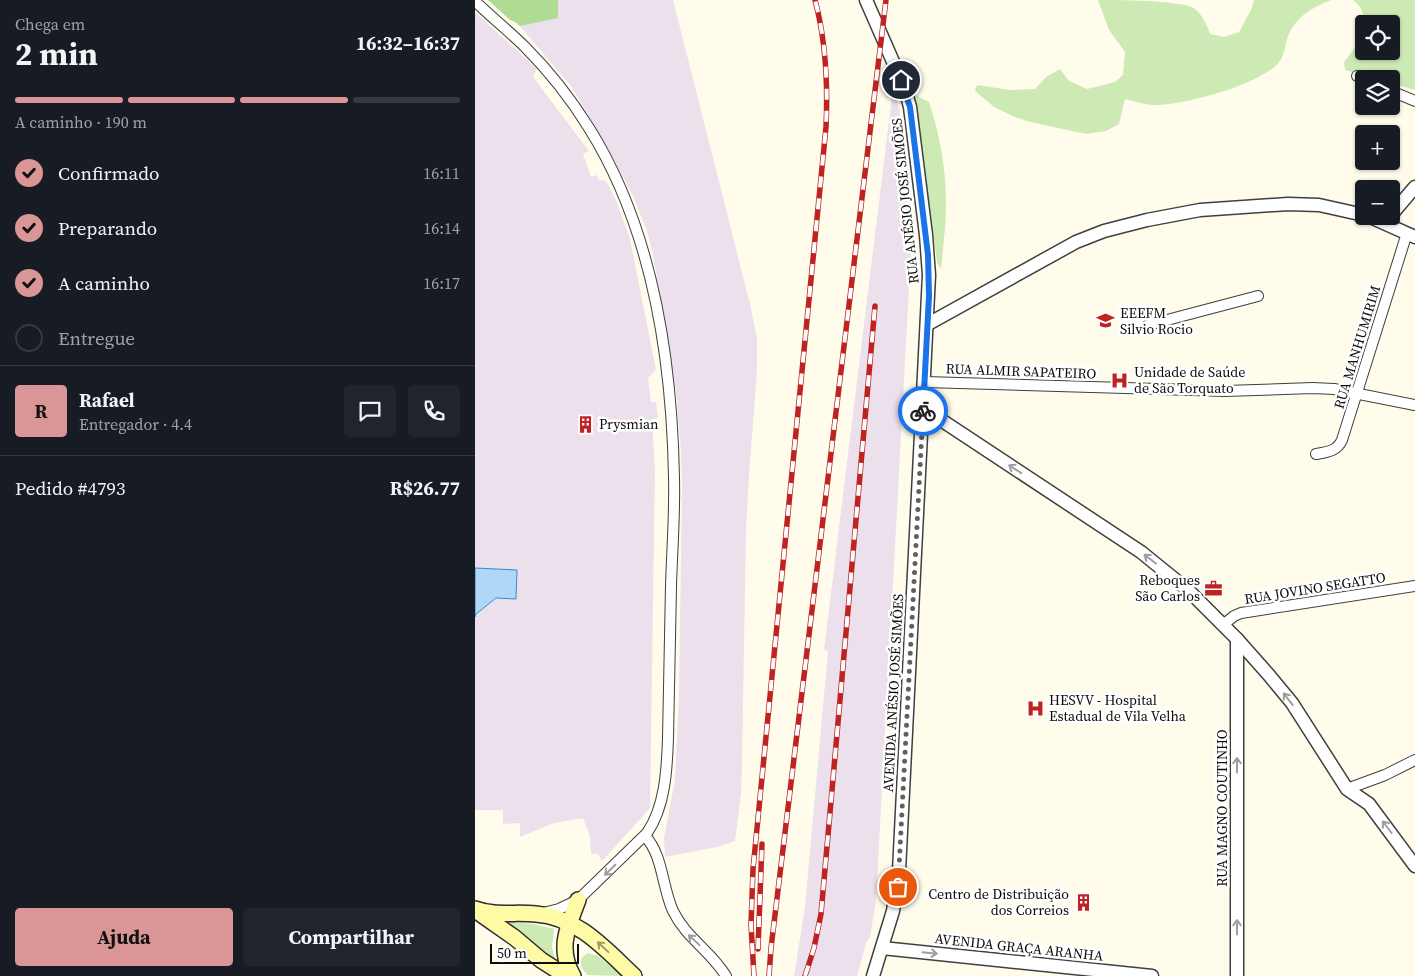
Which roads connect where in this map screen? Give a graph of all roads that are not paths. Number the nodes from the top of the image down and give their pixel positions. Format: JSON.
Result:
{"nodes":[{"id":1,"x":475,"y":0,"type":"edge"},
{"id":2,"x":866,"y":0,"type":"edge"},
{"id":3,"x":1400,"y":95,"type":"edge"},
{"id":4,"x":1415,"y":101,"type":"edge"},
{"id":5,"x":1415,"y":187,"type":"edge"},
{"id":6,"x":1400,"y":205,"type":"edge"},
{"id":7,"x":1355,"y":213,"type":"edge"},
{"id":8,"x":1398,"y":225,"type":"edge"},
{"id":9,"x":1411,"y":235,"type":"edge"},
{"id":10,"x":1258,"y":296,"type":"dead end"},
{"id":11,"x":928,"y":324,"type":"junction"},
{"id":12,"x":1148,"y":325,"type":"dead end"},
{"id":13,"x":925,"y":382,"type":"junction"},
{"id":14,"x":1357,"y":394,"type":"junction"},
{"id":15,"x":1415,"y":404,"type":"edge"},
{"id":16,"x":923,"y":408,"type":"junction"},
{"id":17,"x":1316,"y":454,"type":"dead end"},
{"id":18,"x":1415,"y":586,"type":"edge"},
{"id":19,"x":1223,"y":625,"type":"junction"},
{"id":20,"x":1237,"y":639,"type":"junction"},
{"id":21,"x":1415,"y":760,"type":"edge"},
{"id":22,"x":1347,"y":789,"type":"junction"},
{"id":23,"x":645,"y":836,"type":"junction"},
{"id":24,"x":1415,"y":866,"type":"edge"},
{"id":25,"x":578,"y":900,"type":"junction"},
{"id":26,"x":475,"y":909,"type":"edge"},
{"id":27,"x":535,"y":914,"type":"junction"},
{"id":28,"x":569,"y":922,"type":"junction"},
{"id":29,"x":882,"y":948,"type":"junction"},
{"id":30,"x":566,"y":976,"type":"edge"},
{"id":31,"x":573,"y":976,"type":"edge"},
{"id":32,"x":634,"y":976,"type":"edge"},
{"id":33,"x":726,"y":976,"type":"edge"},
{"id":34,"x":873,"y":976,"type":"edge"},
{"id":35,"x":1152,"y":976,"type":"edge"},
{"id":36,"x":1237,"y":976,"type":"edge"}],
"edges":[{"from":1,"to":23,"type":"street"},
{"from":2,"to":11,"type":"street","name":"RUA ANÉSIO JOSÉ SIMÕES"},
{"from":3,"to":4,"type":"street"},
{"from":5,"to":6,"type":"street"},
{"from":7,"to":11,"type":"street"},
{"from":8,"to":9,"type":"street"},
{"from":9,"to":14,"type":"street","name":"RUA MANHUMIRIM"},
{"from":10,"to":12,"type":"street"},
{"from":11,"to":13,"type":"street","name":"RUA ANÉSIO JOSÉ SIMÕES"},
{"from":13,"to":14,"type":"street","name":"RUA ALMIR SAPATEIRO"},
{"from":13,"to":16,"type":"street","name":"RUA ANÉSIO JOSÉ SIMÕES"},
{"from":14,"to":15,"type":"street","name":"RUA ALMIR SAPATEIRO"},
{"from":14,"to":17,"type":"street","name":"RUA MANHUMIRIM"},
{"from":19,"to":16,"type":"street","one_way":true},
{"from":16,"to":29,"type":"street","name":"AVENIDA ANÉSIO JOSÉ SIMÕES"},
{"from":18,"to":19,"type":"street","name":"RUA JOVINO SEGATTO"},
{"from":19,"to":20,"type":"street"},
{"from":22,"to":20,"type":"street","one_way":true},
{"from":36,"to":20,"type":"street","name":"RUA MAGNO COUTINHO","one_way":true},
{"from":21,"to":22,"type":"street"},
{"from":24,"to":22,"type":"street","one_way":true},
{"from":23,"to":25,"type":"street","one_way":true},
{"from":33,"to":23,"type":"street","one_way":true},
{"from":25,"to":27,"type":"street"},
{"from":25,"to":28,"type":"main road"},
{"from":26,"to":27,"type":"main road"},
{"from":26,"to":30,"type":"main road"},
{"from":27,"to":28,"type":"main road"},
{"from":28,"to":31,"type":"main road"},
{"from":32,"to":28,"type":"main road","one_way":true},
{"from":29,"to":34,"type":"street","name":"AVENIDA ANÉSIO JOSÉ SIMÕES"},
{"from":29,"to":35,"type":"street","name":"AVENIDA GRAÇA ARANHA","one_way":true}]}
